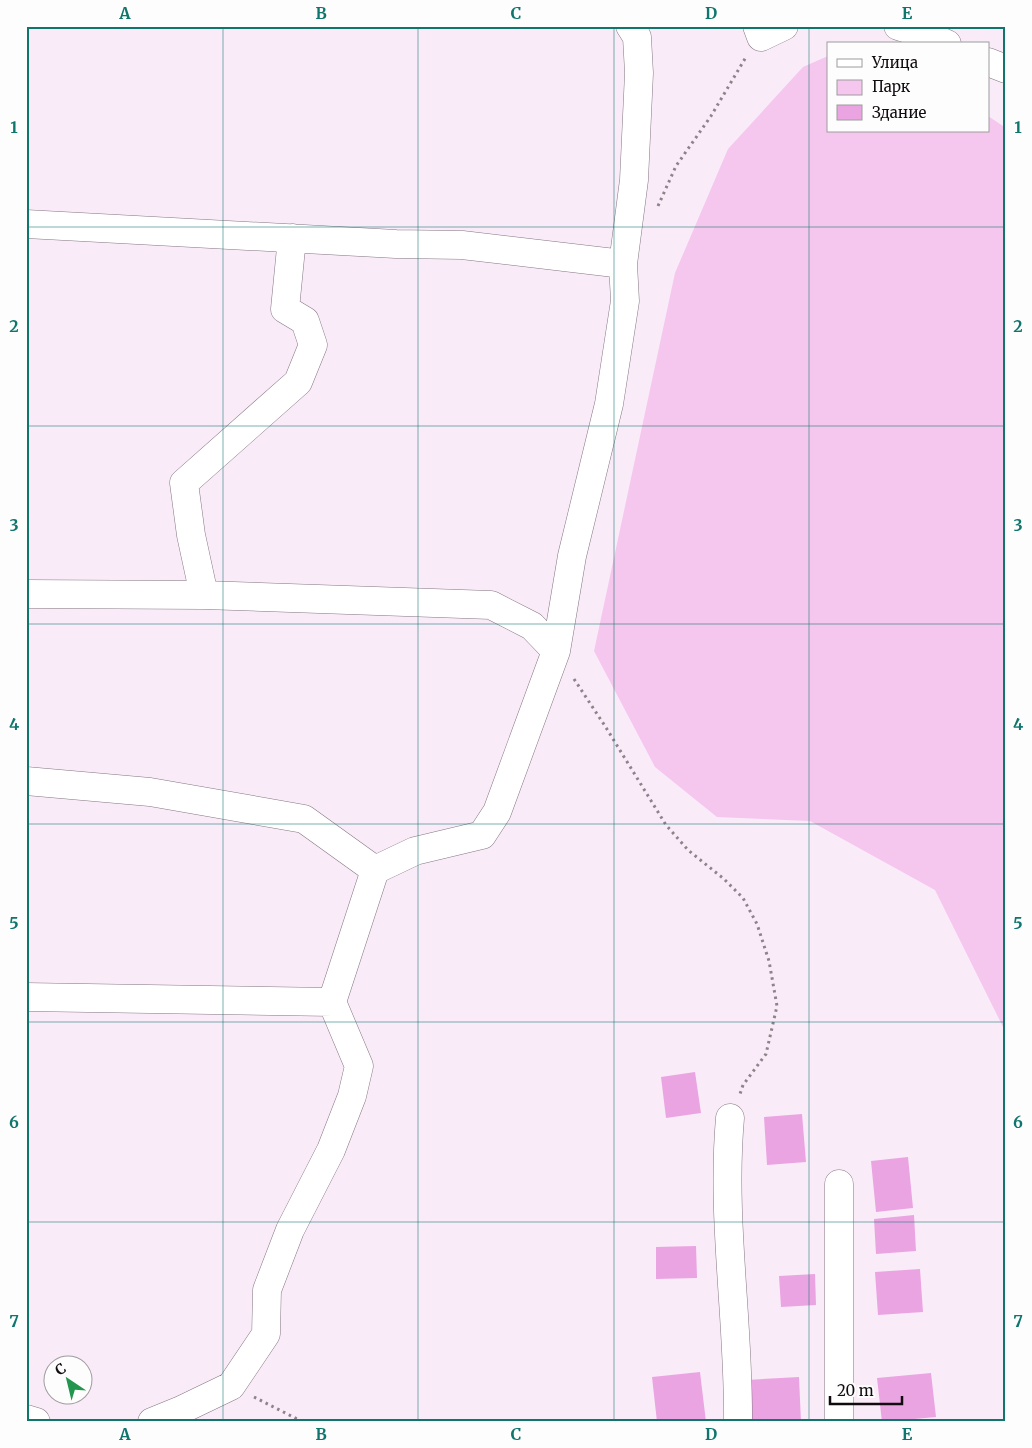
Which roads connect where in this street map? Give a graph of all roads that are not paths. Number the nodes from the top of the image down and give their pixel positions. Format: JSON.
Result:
{"nodes":[{"id":1,"x":630,"y":26,"type":"edge"},
{"id":2,"x":898,"y":26,"type":"edge"},
{"id":3,"x":942,"y":42,"type":"edge"},
{"id":4,"x":990,"y":63,"type":"edge"},
{"id":5,"x":1006,"y":69,"type":"edge"},
{"id":6,"x":26,"y":224,"type":"edge"},
{"id":7,"x":292,"y":238,"type":"junction"},
{"id":8,"x":623,"y":264,"type":"junction"},
{"id":9,"x":26,"y":594,"type":"edge"},
{"id":10,"x":204,"y":595,"type":"junction"},
{"id":11,"x":556,"y":651,"type":"junction"},
{"id":12,"x":26,"y":781,"type":"edge"},
{"id":13,"x":375,"y":870,"type":"junction"},
{"id":14,"x":26,"y":997,"type":"edge"},
{"id":15,"x":332,"y":1002,"type":"junction"},
{"id":16,"x":730,"y":1118,"type":"road end"},
{"id":17,"x":839,"y":1184,"type":"dead end"},
{"id":18,"x":26,"y":1419,"type":"edge"},
{"id":19,"x":36,"y":1422,"type":"edge"},
{"id":20,"x":152,"y":1422,"type":"edge"},
{"id":21,"x":738,"y":1422,"type":"edge"},
{"id":22,"x":839,"y":1422,"type":"edge"}],
"edges":[{"from":1,"to":8,"type":"street"},
{"from":2,"to":3,"type":"street"},
{"from":4,"to":5,"type":"street"},
{"from":6,"to":7,"type":"street"},
{"from":7,"to":8,"type":"street"},
{"from":7,"to":10,"type":"street"},
{"from":8,"to":11,"type":"street"},
{"from":9,"to":10,"type":"street"},
{"from":10,"to":11,"type":"street"},
{"from":11,"to":13,"type":"street"},
{"from":12,"to":13,"type":"street"},
{"from":13,"to":15,"type":"street"},
{"from":14,"to":15,"type":"street"},
{"from":15,"to":20,"type":"street"},
{"from":16,"to":21,"type":"street"},
{"from":17,"to":22,"type":"street"},
{"from":18,"to":19,"type":"street"}]}
